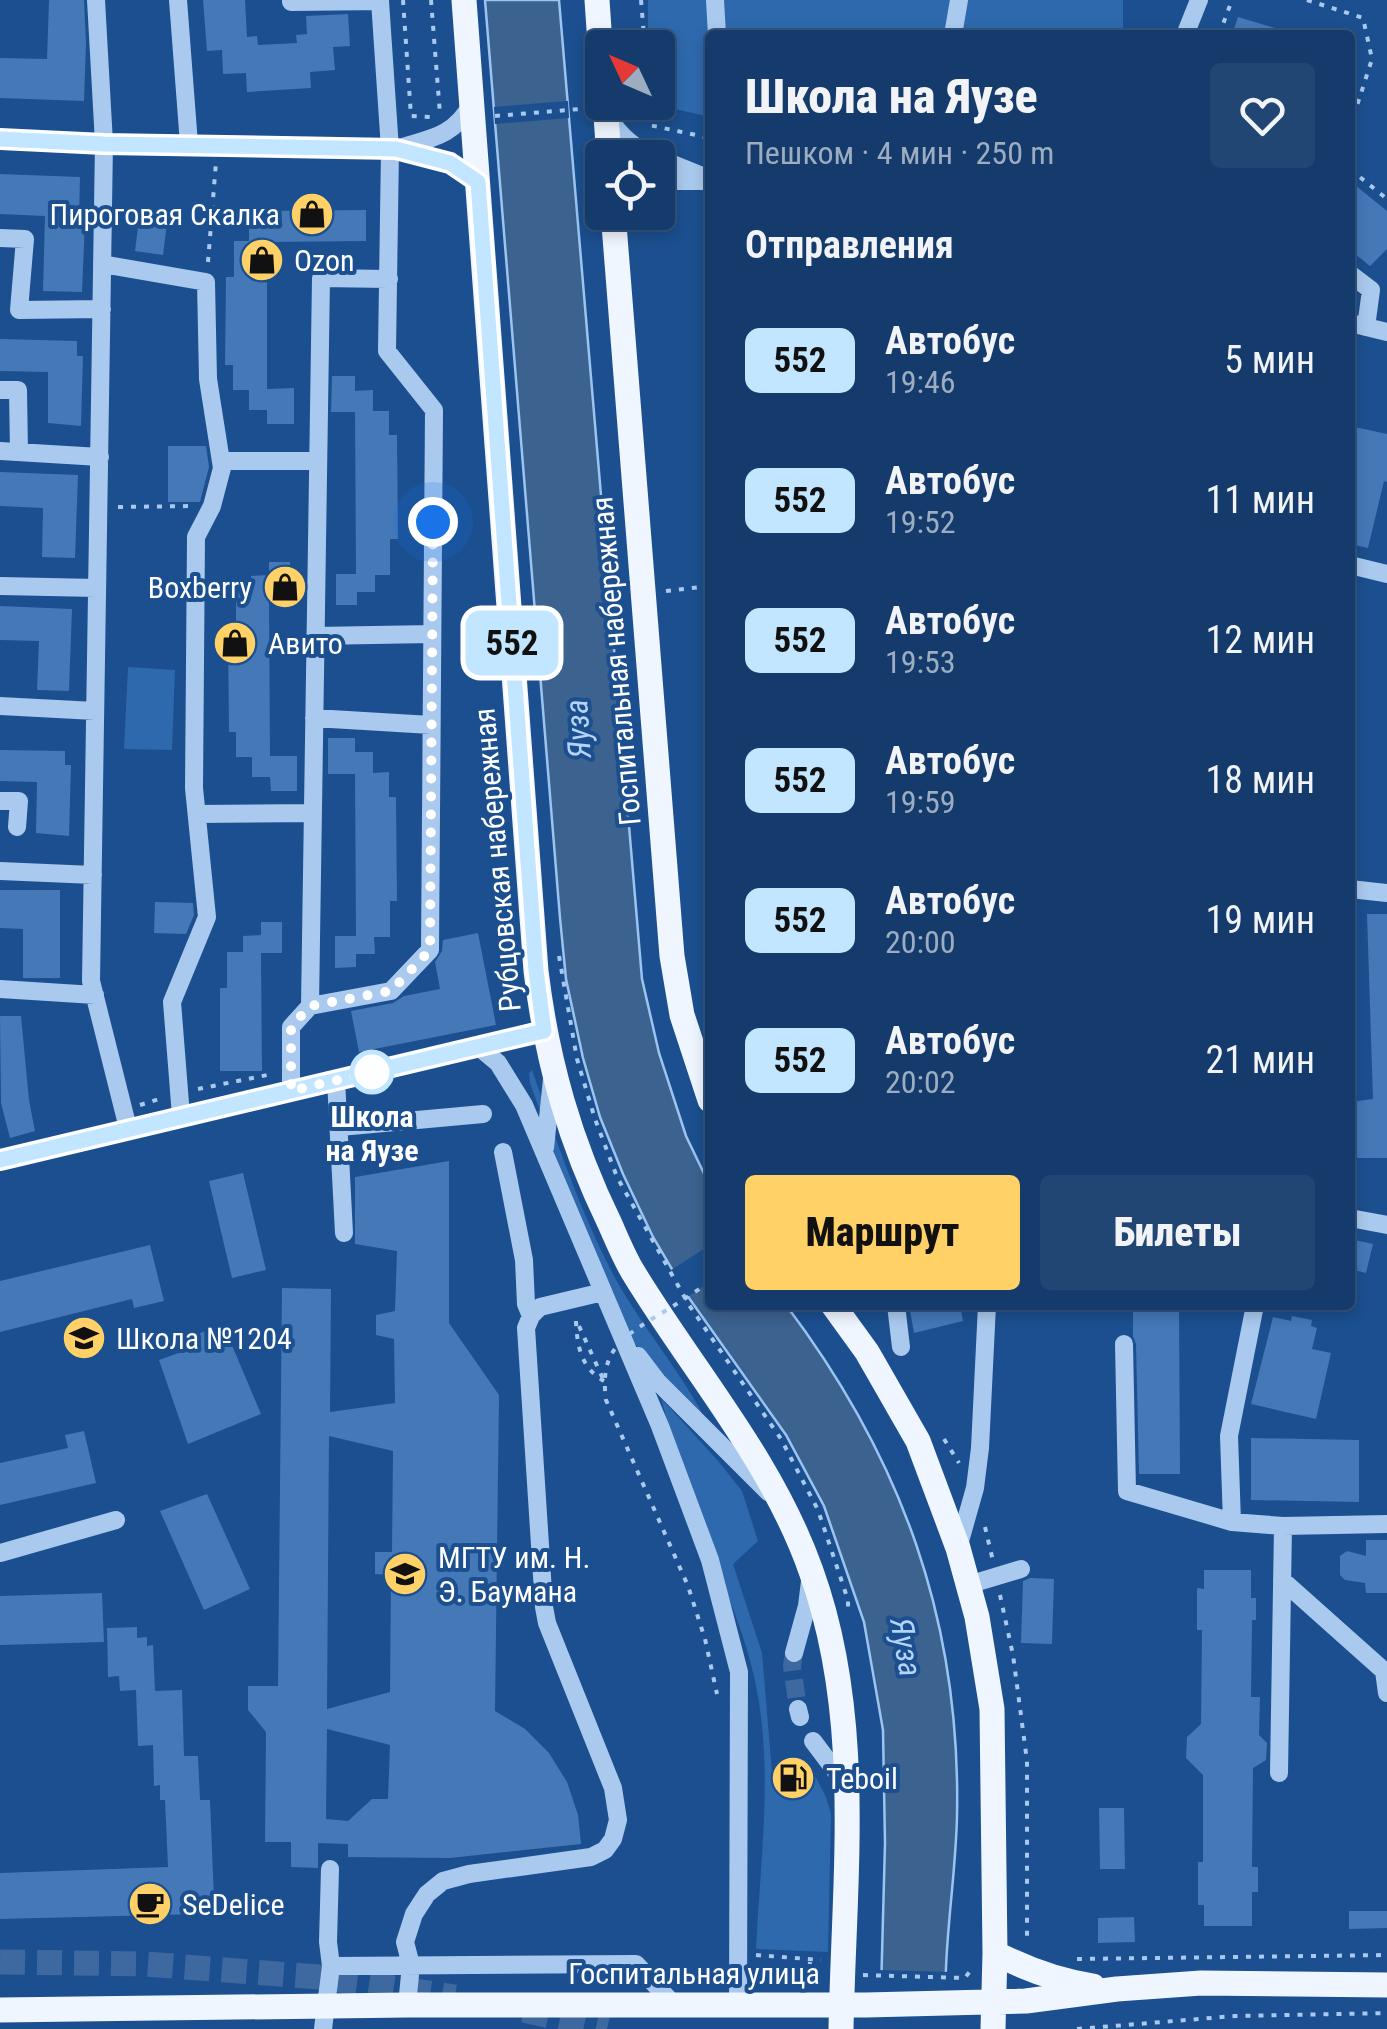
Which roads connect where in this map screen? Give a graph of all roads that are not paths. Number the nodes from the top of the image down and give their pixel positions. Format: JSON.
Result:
{"nodes":[{"id":1,"x":96,"y":0,"type":"edge"},
{"id":2,"x":178,"y":0,"type":"edge"},
{"id":3,"x":291,"y":0,"type":"edge"},
{"id":4,"x":464,"y":0,"type":"edge"},
{"id":5,"x":597,"y":0,"type":"edge"},
{"id":6,"x":715,"y":0,"type":"edge"},
{"id":7,"x":960,"y":0,"type":"edge"},
{"id":8,"x":1199,"y":0,"type":"edge"},
{"id":9,"x":599,"y":30,"type":"edge"},
{"id":10,"x":717,"y":30,"type":"edge"},
{"id":11,"x":954,"y":30,"type":"edge"},
{"id":12,"x":1187,"y":30,"type":"edge"},
{"id":13,"x":483,"y":110,"type":"junction"},
{"id":14,"x":607,"y":120,"type":"edge"},
{"id":15,"x":0,"y":139,"type":"edge"},
{"id":16,"x":626,"y":140,"type":"edge"},
{"id":17,"x":104,"y":144,"type":"junction"},
{"id":18,"x":189,"y":144,"type":"junction"},
{"id":19,"x":393,"y":149,"type":"junction"},
{"id":20,"x":675,"y":165,"type":"edge"},
{"id":21,"x":705,"y":178,"type":"edge"},
{"id":22,"x":705,"y":180,"type":"edge"},
{"id":23,"x":675,"y":181,"type":"edge"},
{"id":24,"x":478,"y":182,"type":"junction"},
{"id":25,"x":614,"y":230,"type":"edge"},
{"id":26,"x":0,"y":238,"type":"edge"},
{"id":27,"x":102,"y":264,"type":"junction"},
{"id":28,"x":1355,"y":278,"type":"edge"},
{"id":29,"x":388,"y":279,"type":"junction"},
{"id":30,"x":102,"y":309,"type":"junction"},
{"id":31,"x":1358,"y":325,"type":"edge"},
{"id":32,"x":1387,"y":332,"type":"edge"},
{"id":33,"x":0,"y":390,"type":"edge"},
{"id":34,"x":9,"y":452,"type":"edge"},
{"id":35,"x":100,"y":456,"type":"junction"},
{"id":36,"x":221,"y":461,"type":"junction"},
{"id":37,"x":318,"y":461,"type":"junction"},
{"id":38,"x":1355,"y":566,"type":"edge"},
{"id":39,"x":1387,"y":574,"type":"edge"},
{"id":40,"x":0,"y":586,"type":"edge"},
{"id":41,"x":98,"y":588,"type":"junction"},
{"id":42,"x":432,"y":634,"type":"junction"},
{"id":43,"x":315,"y":636,"type":"junction"},
{"id":44,"x":0,"y":706,"type":"edge"},
{"id":45,"x":95,"y":711,"type":"junction"},
{"id":46,"x":314,"y":718,"type":"junction"},
{"id":47,"x":431,"y":724,"type":"junction"},
{"id":48,"x":0,"y":800,"type":"edge"},
{"id":49,"x":312,"y":813,"type":"junction"},
{"id":50,"x":197,"y":814,"type":"junction"},
{"id":51,"x":18,"y":827,"type":"dead end"},
{"id":52,"x":0,"y":872,"type":"edge"},
{"id":53,"x":93,"y":875,"type":"junction"},
{"id":54,"x":1355,"y":890,"type":"edge"},
{"id":55,"x":1387,"y":893,"type":"edge"},
{"id":56,"x":0,"y":989,"type":"edge"},
{"id":57,"x":95,"y":996,"type":"junction"},
{"id":58,"x":310,"y":1006,"type":"junction"},
{"id":59,"x":544,"y":1031,"type":"junction"},
{"id":60,"x":480,"y":1048,"type":"junction"},
{"id":61,"x":552,"y":1068,"type":"junction"},
{"id":62,"x":336,"y":1080,"type":"junction"},
{"id":63,"x":705,"y":1085,"type":"edge"},
{"id":64,"x":291,"y":1091,"type":"junction"},
{"id":65,"x":483,"y":1114,"type":"dead end"},
{"id":66,"x":181,"y":1116,"type":"junction"},
{"id":67,"x":340,"y":1127,"type":"junction"},
{"id":68,"x":128,"y":1128,"type":"junction"},
{"id":69,"x":503,"y":1152,"type":"dead end"},
{"id":70,"x":544,"y":1153,"type":"junction"},
{"id":71,"x":0,"y":1160,"type":"edge"},
{"id":72,"x":1355,"y":1219,"type":"edge"},
{"id":73,"x":1387,"y":1225,"type":"edge"},
{"id":74,"x":344,"y":1233,"type":"dead end"},
{"id":75,"x":603,"y":1292,"type":"junction"},
{"id":76,"x":837,"y":1310,"type":"edge"},
{"id":77,"x":897,"y":1310,"type":"edge"},
{"id":78,"x":987,"y":1310,"type":"edge"},
{"id":79,"x":1254,"y":1310,"type":"edge"},
{"id":80,"x":531,"y":1316,"type":"junction"},
{"id":81,"x":616,"y":1322,"type":"junction"},
{"id":82,"x":1124,"y":1344,"type":"dead end"},
{"id":83,"x":901,"y":1347,"type":"dead end"},
{"id":84,"x":784,"y":1508,"type":"junction"},
{"id":85,"x":116,"y":1520,"type":"dead end"},
{"id":86,"x":1232,"y":1522,"type":"junction"},
{"id":87,"x":1387,"y":1524,"type":"edge"},
{"id":88,"x":1283,"y":1526,"type":"junction"},
{"id":89,"x":958,"y":1548,"type":"junction"},
{"id":90,"x":0,"y":1552,"type":"edge"},
{"id":91,"x":1021,"y":1569,"type":"dead end"},
{"id":92,"x":812,"y":1571,"type":"junction"},
{"id":93,"x":1282,"y":1580,"type":"junction"},
{"id":94,"x":968,"y":1585,"type":"junction"},
{"id":95,"x":794,"y":1653,"type":"tunnel mouth"},
{"id":96,"x":1387,"y":1693,"type":"edge"},
{"id":97,"x":813,"y":1741,"type":"dead end"},
{"id":98,"x":1278,"y":1773,"type":"dead end"},
{"id":99,"x":848,"y":1788,"type":"junction"},
{"id":100,"x":330,"y":1869,"type":"dead end"},
{"id":101,"x":995,"y":1954,"type":"junction"},
{"id":102,"x":330,"y":1966,"type":"junction"},
{"id":103,"x":411,"y":1966,"type":"junction"},
{"id":104,"x":1387,"y":1985,"type":"edge"},
{"id":105,"x":1118,"y":1989,"type":"junction"},
{"id":106,"x":994,"y":2003,"type":"junction"},
{"id":107,"x":407,"y":2005,"type":"junction"},
{"id":108,"x":738,"y":2005,"type":"junction"},
{"id":109,"x":676,"y":2007,"type":"junction"},
{"id":110,"x":0,"y":2010,"type":"edge"},
{"id":111,"x":849,"y":2013,"type":"edge"},
{"id":112,"x":324,"y":2017,"type":"edge"},
{"id":113,"x":993,"y":2029,"type":"edge"}],
"edges":[{"from":1,"to":17,"type":"street"},
{"from":2,"to":18,"type":"street"},
{"from":3,"to":19,"type":"street"},
{"from":4,"to":13,"type":"main road","name":"Рубцовская набережная"},
{"from":5,"to":9,"type":"main road"},
{"from":6,"to":10,"type":"street"},
{"from":7,"to":11,"type":"street"},
{"from":8,"to":12,"type":"street"},
{"from":13,"to":19,"type":"street"},
{"from":13,"to":24,"type":"main road","name":"Рубцовская набережная"},
{"from":14,"to":16,"type":"street"},
{"from":15,"to":17,"type":"street"},
{"from":17,"to":18,"type":"street"},
{"from":17,"to":27,"type":"street"},
{"from":18,"to":19,"type":"street"},
{"from":19,"to":24,"type":"street"},
{"from":19,"to":29,"type":"street"},
{"from":20,"to":21,"type":"street"},
{"from":22,"to":23,"type":"street"},
{"from":24,"to":59,"type":"main road","name":"Рубцовская набережная"},
{"from":25,"to":63,"type":"main road","name":"Госпитальная набережная"},
{"from":26,"to":30,"type":"street"},
{"from":27,"to":30,"type":"street"},
{"from":27,"to":36,"type":"street"},
{"from":28,"to":31,"type":"street"},
{"from":29,"to":37,"type":"street"},
{"from":29,"to":42,"type":"street"},
{"from":30,"to":35,"type":"street"},
{"from":31,"to":32,"type":"street"},
{"from":33,"to":34,"type":"street"},
{"from":34,"to":35,"type":"street"},
{"from":35,"to":41,"type":"street"},
{"from":36,"to":37,"type":"street"},
{"from":36,"to":50,"type":"street"},
{"from":37,"to":43,"type":"street"},
{"from":38,"to":39,"type":"street"},
{"from":40,"to":41,"type":"street"},
{"from":41,"to":45,"type":"street"},
{"from":42,"to":43,"type":"street"},
{"from":42,"to":47,"type":"street"},
{"from":43,"to":46,"type":"street"},
{"from":44,"to":45,"type":"street"},
{"from":45,"to":53,"type":"street"},
{"from":46,"to":47,"type":"street"},
{"from":46,"to":49,"type":"street"},
{"from":47,"to":58,"type":"street"},
{"from":48,"to":51,"type":"street"},
{"from":49,"to":50,"type":"street"},
{"from":49,"to":58,"type":"street"},
{"from":50,"to":66,"type":"street"},
{"from":52,"to":53,"type":"street"},
{"from":53,"to":57,"type":"street"},
{"from":54,"to":55,"type":"street"},
{"from":56,"to":57,"type":"street"},
{"from":57,"to":68,"type":"street"},
{"from":58,"to":64,"type":"street"},
{"from":59,"to":60,"type":"street"},
{"from":59,"to":61,"type":"main road","name":"Рубцовская набережная"},
{"from":60,"to":62,"type":"street"},
{"from":60,"to":70,"type":"street"},
{"from":61,"to":70,"type":"street"},
{"from":61,"to":84,"type":"main road","name":"Рубцовская набережная"},
{"from":62,"to":64,"type":"street"},
{"from":62,"to":67,"type":"street"},
{"from":64,"to":66,"type":"street"},
{"from":65,"to":67,"type":"street"},
{"from":66,"to":68,"type":"street"},
{"from":67,"to":74,"type":"street"},
{"from":68,"to":71,"type":"street"},
{"from":69,"to":80,"type":"street"},
{"from":70,"to":75,"type":"street"},
{"from":72,"to":73,"type":"street"},
{"from":75,"to":80,"type":"street"},
{"from":75,"to":81,"type":"street"},
{"from":76,"to":89,"type":"main road"},
{"from":77,"to":83,"type":"street"},
{"from":78,"to":89,"type":"street"},
{"from":79,"to":86,"type":"street"},
{"from":80,"to":103,"type":"street"},
{"from":81,"to":84,"type":"street"},
{"from":81,"to":108,"type":"street"},
{"from":82,"to":86,"type":"street"},
{"from":84,"to":92,"type":"main road","name":"Рубцовская набережная"},
{"from":85,"to":90,"type":"street"},
{"from":86,"to":88,"type":"street"},
{"from":87,"to":88,"type":"street"},
{"from":88,"to":93,"type":"street"},
{"from":89,"to":94,"type":"main road"},
{"from":91,"to":94,"type":"street"},
{"from":92,"to":95,"type":"street"},
{"from":92,"to":99,"type":"main road","name":"Рубцовская набережная"},
{"from":93,"to":96,"type":"street"},
{"from":93,"to":98,"type":"street"},
{"from":94,"to":101,"type":"main road"},
{"from":97,"to":99,"type":"street"},
{"from":99,"to":111,"type":"main road","name":"Рубцовская набережная"},
{"from":100,"to":102,"type":"street"},
{"from":101,"to":105,"type":"main road"},
{"from":101,"to":106,"type":"main road"},
{"from":102,"to":103,"type":"street"},
{"from":102,"to":112,"type":"street"},
{"from":103,"to":107,"type":"street"},
{"from":103,"to":109,"type":"street"},
{"from":104,"to":105,"type":"main road","name":"Госпитальная улица"},
{"from":105,"to":106,"type":"main road","name":"Госпитальная улица"},
{"from":106,"to":111,"type":"main road","name":"Госпитальная улица"},
{"from":106,"to":113,"type":"main road"},
{"from":107,"to":109,"type":"main road","name":"Госпитальная улица"},
{"from":107,"to":112,"type":"main road","name":"Госпитальная улица"},
{"from":108,"to":109,"type":"main road","name":"Госпитальная улица"},
{"from":108,"to":111,"type":"main road","name":"Госпитальная улица"},
{"from":110,"to":112,"type":"main road","name":"Госпитальная улица"}]}
